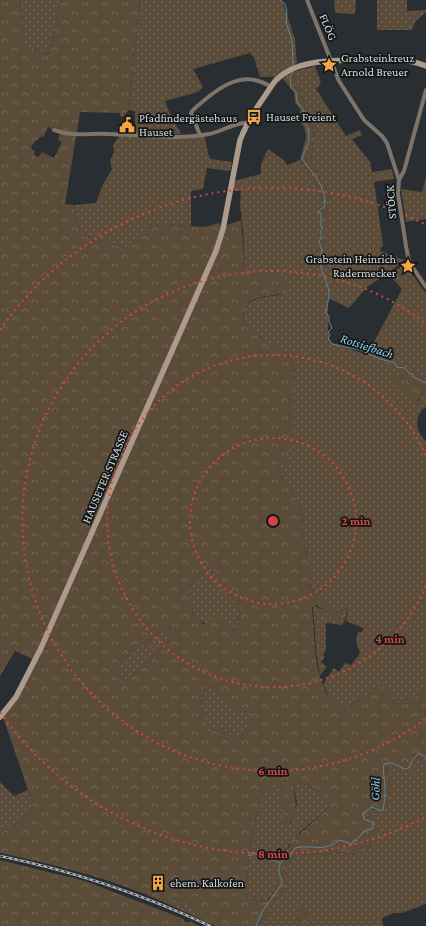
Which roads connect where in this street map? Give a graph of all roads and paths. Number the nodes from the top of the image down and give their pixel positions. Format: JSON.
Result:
{"nodes":[{"id":1,"x":307,"y":0,"type":"edge"},
{"id":2,"x":332,"y":61,"type":"junction"},
{"id":3,"x":426,"y":66,"type":"edge"},
{"id":4,"x":271,"y":87,"type":"junction"},
{"id":5,"x":426,"y":90,"type":"edge"},
{"id":6,"x":247,"y":123,"type":"junction"},
{"id":7,"x":54,"y":130,"type":"dead end"},
{"id":8,"x":200,"y":135,"type":"junction"},
{"id":9,"x":399,"y":180,"type":"junction"},
{"id":10,"x":426,"y":287,"type":"edge"},
{"id":11,"x":0,"y":717,"type":"edge"}],
"edges":[{"from":1,"to":2,"type":"street","name":"FLÖG"},
{"from":2,"to":3,"type":"street","name":"HAUSETER STRASSE"},
{"from":2,"to":4,"type":"street","name":"HAUSETER STRASSE"},
{"from":2,"to":9,"type":"street","name":"FLÖG"},
{"from":4,"to":6,"type":"street","name":"HAUSETER STRASSE"},
{"from":4,"to":8,"type":"street"},
{"from":5,"to":9,"type":"street","name":"STÖCK"},
{"from":6,"to":8,"type":"street"},
{"from":6,"to":11,"type":"street","name":"HAUSETER STRASSE"},
{"from":7,"to":8,"type":"street"},
{"from":9,"to":10,"type":"street","name":"STÖCK"}]}
